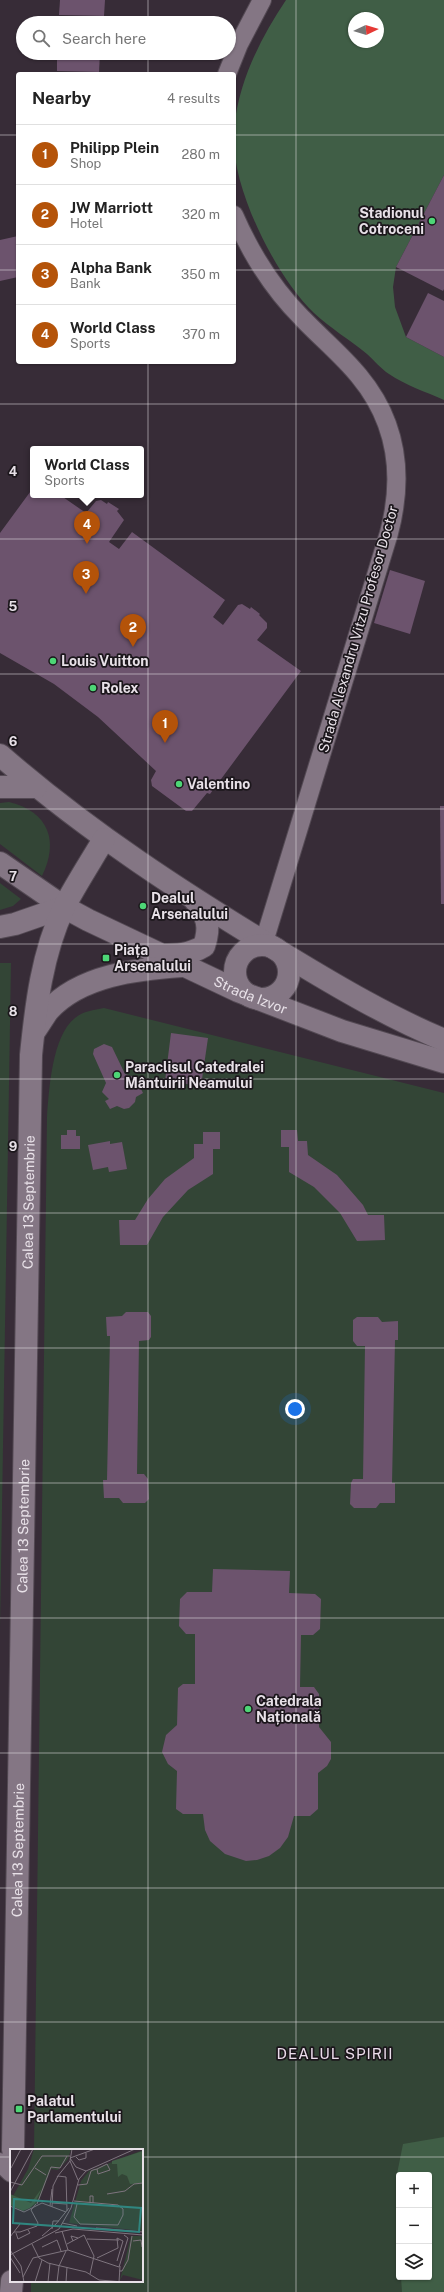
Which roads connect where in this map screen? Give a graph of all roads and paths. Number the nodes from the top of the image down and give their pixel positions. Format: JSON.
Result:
{"nodes":[{"id":1,"x":262,"y":0,"type":"edge"},
{"id":2,"x":236,"y":52,"type":"edge"},
{"id":3,"x":233,"y":60,"type":"edge"},
{"id":4,"x":228,"y":72,"type":"edge"},
{"id":5,"x":236,"y":220,"type":"edge"},
{"id":6,"x":0,"y":756,"type":"edge"},
{"id":7,"x":0,"y":787,"type":"edge"},
{"id":8,"x":36,"y":787,"type":"junction"},
{"id":9,"x":104,"y":839,"type":"junction"},
{"id":10,"x":0,"y":863,"type":"edge"},
{"id":11,"x":194,"y":898,"type":"junction"},
{"id":12,"x":64,"y":907,"type":"junction"},
{"id":13,"x":0,"y":927,"type":"edge"},
{"id":14,"x":270,"y":946,"type":"junction"},
{"id":15,"x":159,"y":954,"type":"junction"},
{"id":16,"x":182,"y":966,"type":"junction"},
{"id":17,"x":250,"y":996,"type":"junction"},
{"id":18,"x":34,"y":1033,"type":"junction"},
{"id":19,"x":444,"y":1040,"type":"edge"},
{"id":20,"x":444,"y":1062,"type":"edge"},
{"id":21,"x":13,"y":2149,"type":"edge"},
{"id":22,"x":0,"y":2162,"type":"edge"},
{"id":23,"x":10,"y":2172,"type":"edge"},
{"id":24,"x":12,"y":2282,"type":"edge"},
{"id":25,"x":11,"y":2292,"type":"edge"}],
"edges":[{"from":1,"to":2,"type":"street"},
{"from":3,"to":4,"type":"street"},
{"from":5,"to":14,"type":"street","name":"Strada Alexandru Vitzu Profesor Doctor"},
{"from":6,"to":8,"type":"main road"},
{"from":7,"to":8,"type":"main road"},
{"from":8,"to":9,"type":"main road"},
{"from":9,"to":11,"type":"main road"},
{"from":9,"to":12,"type":"main road","name":"Calea 13 Septembrie"},
{"from":10,"to":12,"type":"main road"},
{"from":11,"to":14,"type":"main road"},
{"from":11,"to":15,"type":"main road"},
{"from":12,"to":13,"type":"main road"},
{"from":12,"to":15,"type":"main road","name":"Strada Izvor"},
{"from":12,"to":18,"type":"main road","name":"Calea 13 Septembrie"},
{"from":14,"to":17,"type":"main road"},
{"from":14,"to":17,"type":"main road"},
{"from":14,"to":19,"type":"main road"},
{"from":15,"to":16,"type":"main road","name":"Strada Izvor"},
{"from":16,"to":17,"type":"main road","name":"Strada Izvor"},
{"from":16,"to":18,"type":"main road"},
{"from":17,"to":20,"type":"main road","name":"Strada Izvor"},
{"from":18,"to":21,"type":"main road","name":"Calea 13 Septembrie"},
{"from":22,"to":23,"type":"street"},
{"from":24,"to":25,"type":"main road"}]}
